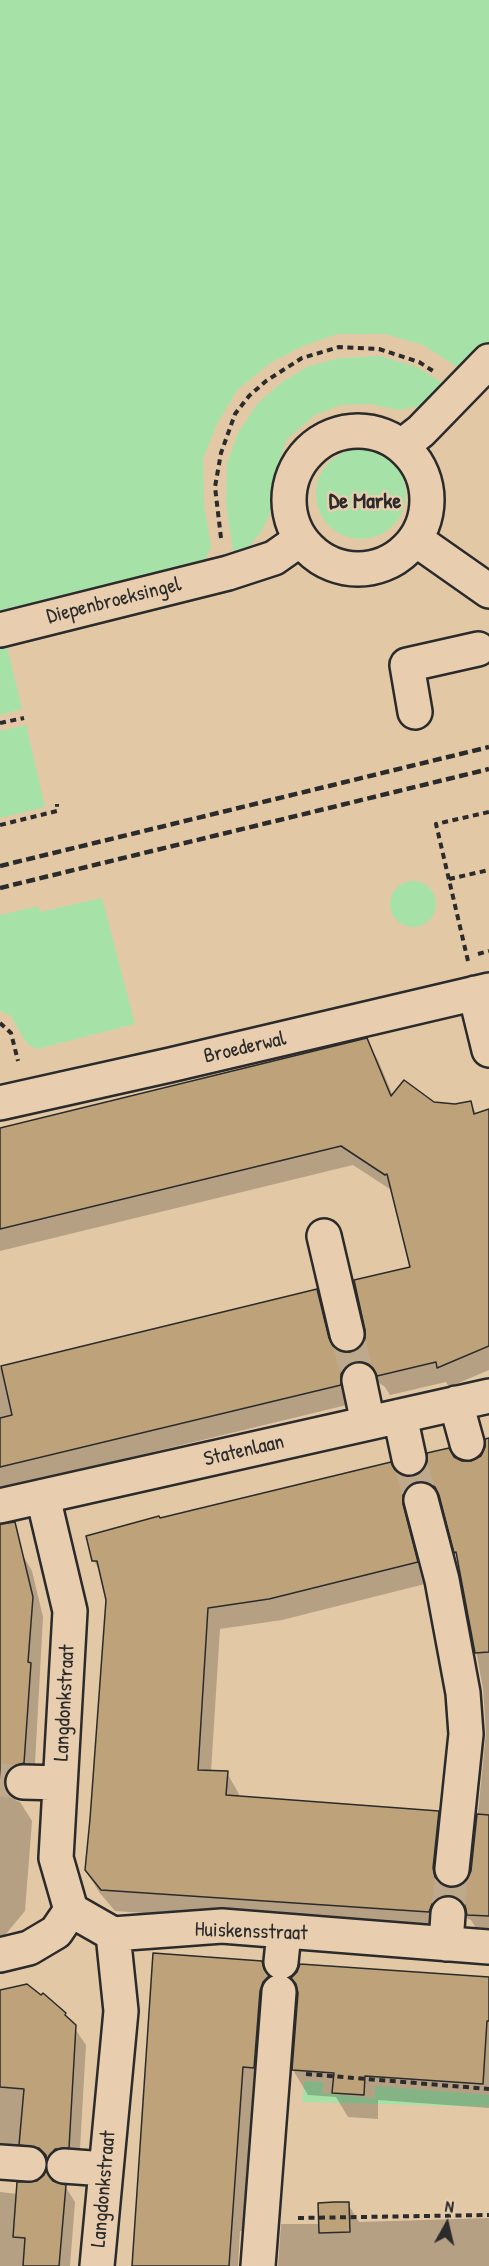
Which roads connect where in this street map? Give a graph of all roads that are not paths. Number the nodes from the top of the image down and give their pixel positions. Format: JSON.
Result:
{"nodes":[{"id":1,"x":489,"y":361,"type":"edge"},
{"id":2,"x":402,"y":446,"type":"junction"},
{"id":3,"x":301,"y":539,"type":"junction"},
{"id":4,"x":415,"y":539,"type":"junction"},
{"id":5,"x":489,"y":591,"type":"edge"},
{"id":6,"x":0,"y":630,"type":"edge"},
{"id":7,"x":478,"y":649,"type":"dead end"},
{"id":8,"x":415,"y":712,"type":"dead end"},
{"id":9,"x":482,"y":992,"type":"edge"},
{"id":10,"x":489,"y":1050,"type":"edge"},
{"id":11,"x":0,"y":1103,"type":"edge"},
{"id":12,"x":324,"y":1236,"type":"dead end"},
{"id":13,"x":347,"y":1334,"type":"tunnel mouth"},
{"id":14,"x":359,"y":1380,"type":"tunnel mouth"},
{"id":15,"x":489,"y":1396,"type":"edge"},
{"id":16,"x":456,"y":1403,"type":"junction"},
{"id":17,"x":400,"y":1416,"type":"junction"},
{"id":18,"x":368,"y":1423,"type":"junction"},
{"id":19,"x":467,"y":1443,"type":"dead end"},
{"id":20,"x":409,"y":1458,"type":"tunnel mouth"},
{"id":21,"x":43,"y":1497,"type":"junction"},
{"id":22,"x":421,"y":1500,"type":"tunnel mouth"},
{"id":23,"x":0,"y":1506,"type":"edge"},
{"id":24,"x":23,"y":1782,"type":"tunnel mouth"},
{"id":25,"x":60,"y":1783,"type":"junction"},
{"id":26,"x":452,"y":1869,"type":"tunnel mouth"},
{"id":27,"x":71,"y":1910,"type":"junction"},
{"id":28,"x":113,"y":1934,"type":"junction"},
{"id":29,"x":489,"y":1947,"type":"edge"},
{"id":30,"x":0,"y":1955,"type":"edge"},
{"id":31,"x":282,"y":1962,"type":"junction"},
{"id":32,"x":64,"y":2166,"type":"dead end"},
{"id":33,"x":105,"y":2169,"type":"junction"},
{"id":34,"x":97,"y":2266,"type":"edge"},
{"id":35,"x":258,"y":2266,"type":"edge"}],
"edges":[{"from":1,"to":2,"type":"street"},
{"from":2,"to":3,"type":"street"},
{"from":2,"to":4,"type":"street"},
{"from":3,"to":4,"type":"street"},
{"from":3,"to":6,"type":"street","name":"Diepenbroeksingel"},
{"from":4,"to":5,"type":"street"},
{"from":7,"to":8,"type":"street"},
{"from":9,"to":10,"type":"street"},
{"from":9,"to":11,"type":"street","name":"Broederwal"},
{"from":12,"to":13,"type":"street"},
{"from":14,"to":18,"type":"street"},
{"from":15,"to":16,"type":"street","name":"Statenlaan"},
{"from":16,"to":17,"type":"street","name":"Statenlaan"},
{"from":16,"to":19,"type":"street"},
{"from":17,"to":18,"type":"street","name":"Statenlaan"},
{"from":17,"to":20,"type":"street"},
{"from":18,"to":21,"type":"street","name":"Statenlaan"},
{"from":21,"to":23,"type":"street","name":"Statenlaan"},
{"from":21,"to":25,"type":"street","name":"Langdonkstraat"},
{"from":22,"to":26,"type":"street"},
{"from":24,"to":25,"type":"street"},
{"from":25,"to":27,"type":"street","name":"Langdonkstraat"},
{"from":27,"to":28,"type":"street"},
{"from":27,"to":30,"type":"street"},
{"from":28,"to":31,"type":"street","name":"Huiskensstraat"},
{"from":28,"to":33,"type":"street","name":"Langdonkstraat"},
{"from":29,"to":31,"type":"street","name":"Huiskensstraat"},
{"from":31,"to":35,"type":"street"},
{"from":32,"to":33,"type":"street"},
{"from":33,"to":34,"type":"street","name":"Langdonkstraat"}]}
